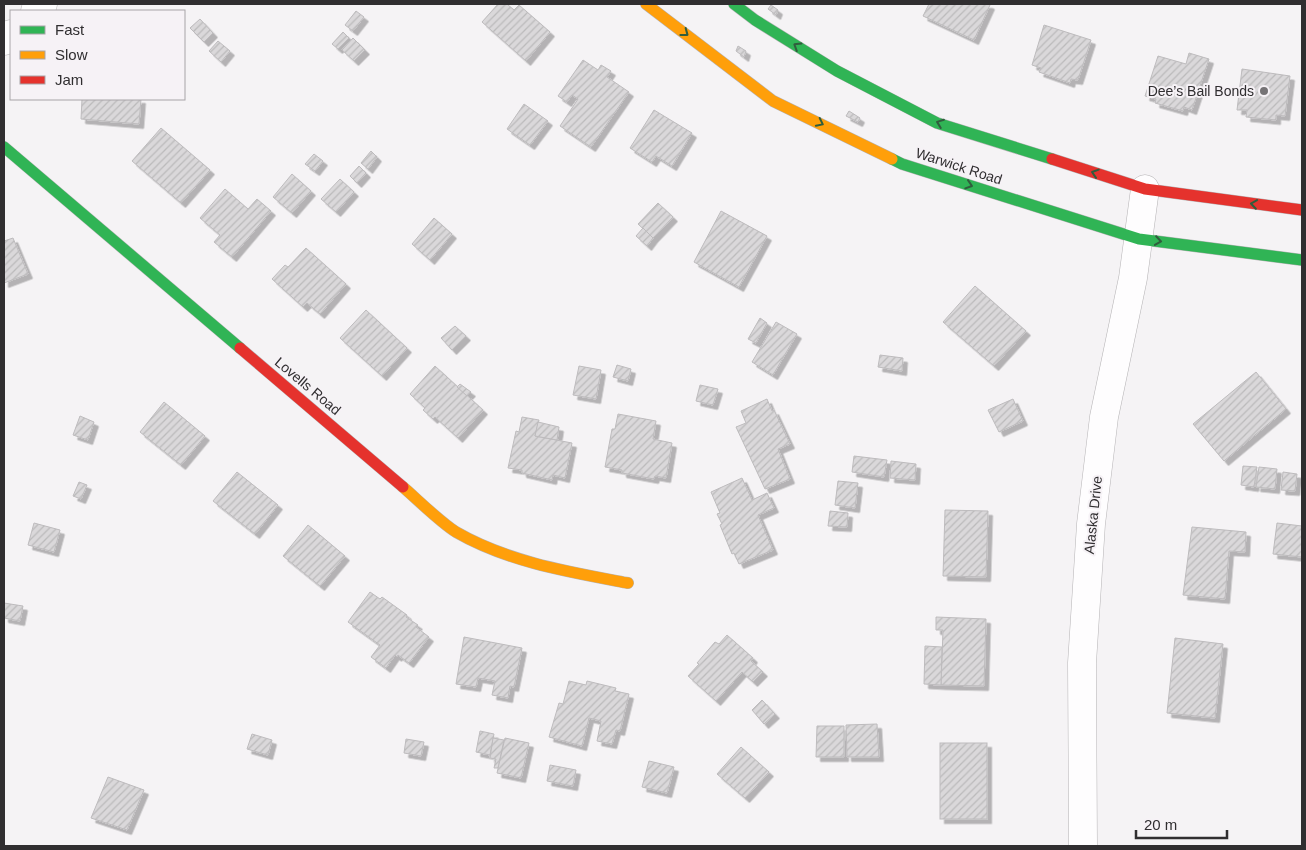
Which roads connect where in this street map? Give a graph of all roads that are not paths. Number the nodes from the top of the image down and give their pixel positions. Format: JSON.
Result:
{"nodes":[{"id":1,"x":646,"y":4,"type":"edge"},
{"id":2,"x":734,"y":4,"type":"edge"},
{"id":3,"x":4,"y":146,"type":"edge"},
{"id":4,"x":1145,"y":189,"type":"junction"},
{"id":5,"x":1302,"y":210,"type":"edge"},
{"id":6,"x":1139,"y":238,"type":"junction"},
{"id":7,"x":1302,"y":260,"type":"edge"},
{"id":8,"x":628,"y":583,"type":"dead end"},
{"id":9,"x":1083,"y":846,"type":"edge"}],
"edges":[{"from":1,"to":6,"type":"main road","name":"Warwick Road","one_way":true},
{"from":4,"to":2,"type":"main road","one_way":true},
{"from":3,"to":8,"type":"main road","name":"Lovells Road"},
{"from":5,"to":4,"type":"main road","one_way":true},
{"from":4,"to":6,"type":"street","name":"Alaska Drive"},
{"from":6,"to":7,"type":"main road","name":"Warwick Road","one_way":true},
{"from":6,"to":9,"type":"street","name":"Alaska Drive"}]}
